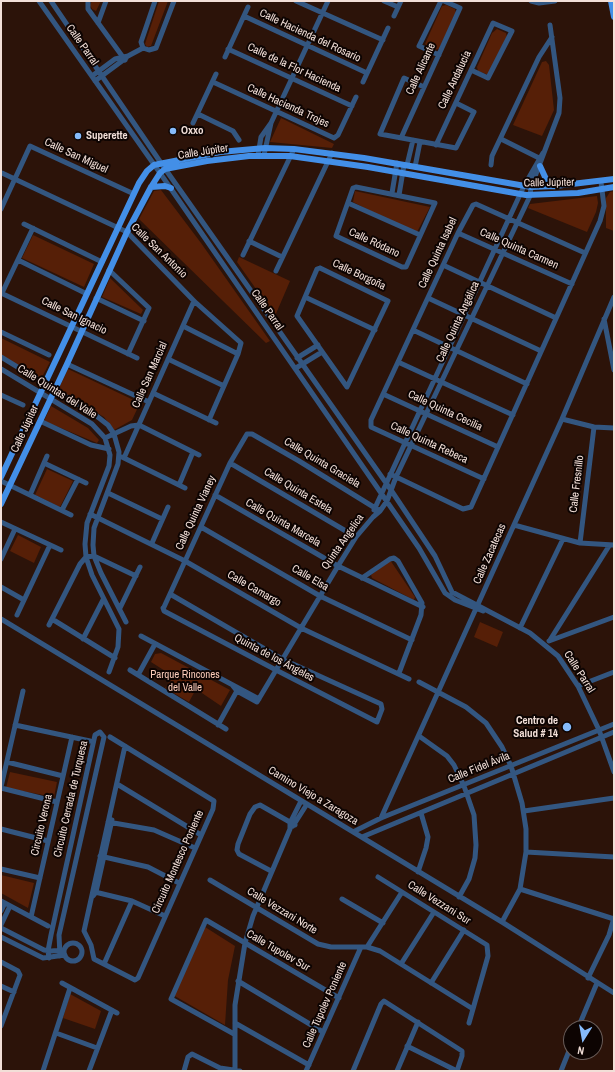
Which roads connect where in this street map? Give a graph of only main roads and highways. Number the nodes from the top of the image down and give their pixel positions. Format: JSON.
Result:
{"nodes":[{"id":1,"x":610,"y":1,"type":"edge"},
{"id":2,"x":614,"y":14,"type":"edge"},
{"id":3,"x":540,"y":161,"type":"road end"},
{"id":4,"x":614,"y":179,"type":"edge"},
{"id":5,"x":555,"y":186,"type":"junction"},
{"id":6,"x":151,"y":187,"type":"junction"},
{"id":7,"x":614,"y":187,"type":"edge"},
{"id":8,"x":170,"y":188,"type":"road end"},
{"id":9,"x":1,"y":477,"type":"edge"},
{"id":10,"x":1,"y":504,"type":"edge"}],
"edges":[{"from":1,"to":2,"type":"main road"},
{"from":3,"to":5,"type":"main road"},
{"from":4,"to":5,"type":"main road","name":"Calle Júpiter"},
{"from":5,"to":9,"type":"main road","name":"Calle Júpiter"},
{"from":6,"to":7,"type":"main road","name":"Calle Júpiter"},
{"from":6,"to":8,"type":"main road"},
{"from":6,"to":10,"type":"main road","name":"Calle Júpiter"}]}
